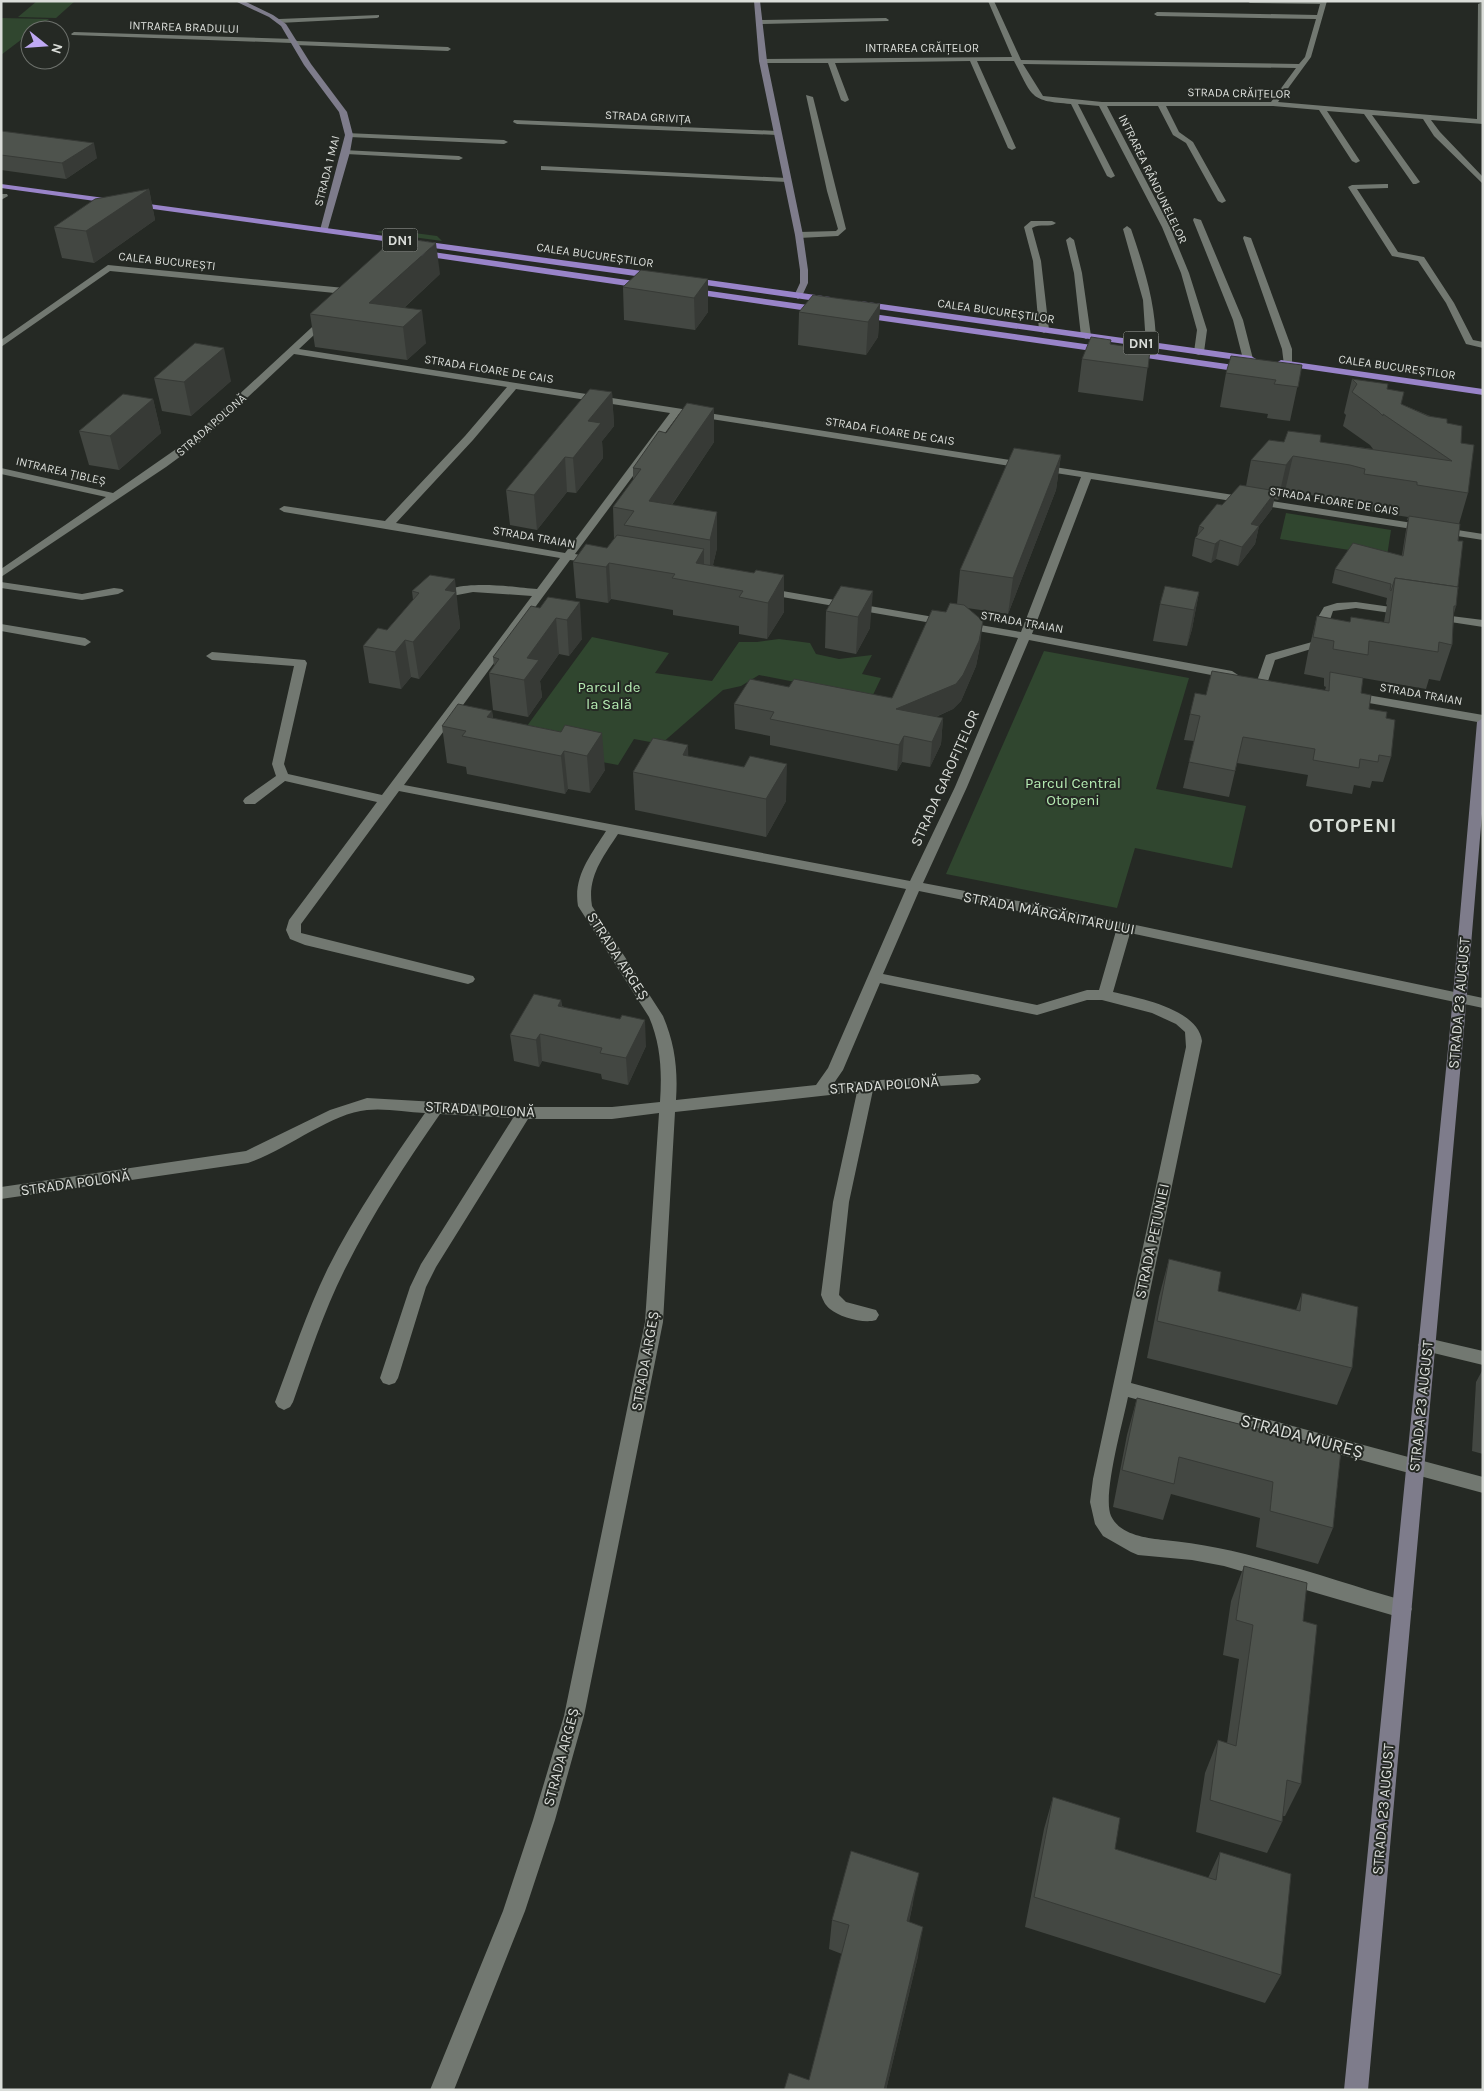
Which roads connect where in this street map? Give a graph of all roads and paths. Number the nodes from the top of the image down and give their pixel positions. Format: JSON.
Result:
{"nodes":[{"id":1,"x":238,"y":1,"type":"edge"},
{"id":2,"x":757,"y":1,"type":"edge"},
{"id":3,"x":991,"y":1,"type":"edge"},
{"id":4,"x":1250,"y":1,"type":"edge"},
{"id":5,"x":1324,"y":2,"type":"edge"},
{"id":6,"x":1481,"y":4,"type":"dead end"},
{"id":7,"x":1156,"y":14,"type":"dead end"},
{"id":8,"x":377,"y":16,"type":"dead end"},
{"id":9,"x":1318,"y":17,"type":"junction"},
{"id":10,"x":886,"y":20,"type":"dead end"},
{"id":11,"x":279,"y":21,"type":"junction"},
{"id":12,"x":759,"y":22,"type":"junction"},
{"id":13,"x":74,"y":34,"type":"dead end"},
{"id":14,"x":295,"y":42,"type":"junction"},
{"id":15,"x":448,"y":49,"type":"dead end"},
{"id":16,"x":972,"y":59,"type":"junction"},
{"id":17,"x":831,"y":60,"type":"junction"},
{"id":18,"x":763,"y":61,"type":"junction"},
{"id":19,"x":1018,"y":61,"type":"junction"},
{"id":20,"x":1303,"y":66,"type":"junction"},
{"id":21,"x":809,"y":97,"type":"dead end"},
{"id":22,"x":845,"y":100,"type":"dead end"},
{"id":23,"x":1074,"y":103,"type":"junction"},
{"id":24,"x":1102,"y":104,"type":"junction"},
{"id":25,"x":1161,"y":104,"type":"junction"},
{"id":26,"x":1273,"y":104,"type":"junction"},
{"id":27,"x":1321,"y":107,"type":"junction"},
{"id":28,"x":1366,"y":111,"type":"junction"},
{"id":29,"x":1425,"y":116,"type":"junction"},
{"id":30,"x":1482,"y":121,"type":"edge"},
{"id":31,"x":517,"y":122,"type":"dead end"},
{"id":32,"x":777,"y":134,"type":"junction"},
{"id":33,"x":349,"y":135,"type":"junction"},
{"id":34,"x":504,"y":142,"type":"dead end"},
{"id":35,"x":1012,"y":148,"type":"dead end"},
{"id":36,"x":346,"y":152,"type":"junction"},
{"id":37,"x":459,"y":158,"type":"dead end"},
{"id":38,"x":1356,"y":161,"type":"dead end"},
{"id":39,"x":544,"y":168,"type":"dead end"},
{"id":40,"x":1111,"y":176,"type":"dead end"},
{"id":41,"x":787,"y":180,"type":"junction"},
{"id":42,"x":1416,"y":182,"type":"dead end"},
{"id":43,"x":1483,"y":182,"type":"edge"},
{"id":44,"x":1,"y":186,"type":"edge"},
{"id":45,"x":1385,"y":186,"type":"dead end"},
{"id":46,"x":2,"y":196,"type":"edge"},
{"id":47,"x":1222,"y":201,"type":"dead end"},
{"id":48,"x":1197,"y":220,"type":"dead end"},
{"id":49,"x":1052,"y":223,"type":"dead end"},
{"id":50,"x":211,"y":224,"type":"dead end"},
{"id":51,"x":1127,"y":229,"type":"dead end"},
{"id":52,"x":324,"y":230,"type":"junction"},
{"id":53,"x":799,"y":235,"type":"junction"},
{"id":54,"x":298,"y":236,"type":"dead end"},
{"id":55,"x":1247,"y":238,"type":"dead end"},
{"id":56,"x":1070,"y":240,"type":"dead end"},
{"id":57,"x":336,"y":242,"type":"dead end"},
{"id":58,"x":409,"y":252,"type":"edge"},
{"id":59,"x":663,"y":277,"type":"edge"},
{"id":60,"x":673,"y":278,"type":"edge"},
{"id":61,"x":658,"y":287,"type":"edge"},
{"id":62,"x":358,"y":289,"type":"joint"},
{"id":63,"x":677,"y":290,"type":"edge"},
{"id":64,"x":798,"y":296,"type":"junction"},
{"id":65,"x":829,"y":311,"type":"edge"},
{"id":66,"x":848,"y":314,"type":"edge"},
{"id":67,"x":1044,"y":330,"type":"junction"},
{"id":68,"x":1086,"y":336,"type":"junction"},
{"id":69,"x":1,"y":344,"type":"edge"},
{"id":70,"x":1151,"y":345,"type":"junction"},
{"id":71,"x":1483,"y":345,"type":"edge"},
{"id":72,"x":292,"y":351,"type":"junction"},
{"id":73,"x":1199,"y":352,"type":"junction"},
{"id":74,"x":1248,"y":359,"type":"junction"},
{"id":75,"x":1288,"y":369,"type":"junction"},
{"id":76,"x":1258,"y":371,"type":"edge"},
{"id":77,"x":514,"y":385,"type":"junction"},
{"id":78,"x":1483,"y":392,"type":"edge"},
{"id":79,"x":1483,"y":399,"type":"edge"},
{"id":80,"x":676,"y":411,"type":"junction"},
{"id":81,"x":1,"y":471,"type":"edge"},
{"id":82,"x":1087,"y":475,"type":"junction"},
{"id":83,"x":114,"y":496,"type":"junction"},
{"id":84,"x":284,"y":508,"type":"dead end"},
{"id":85,"x":388,"y":525,"type":"junction"},
{"id":86,"x":1483,"y":537,"type":"edge"},
{"id":87,"x":568,"y":557,"type":"junction"},
{"id":88,"x":601,"y":563,"type":"edge"},
{"id":89,"x":1,"y":574,"type":"edge"},
{"id":90,"x":1,"y":585,"type":"edge"},
{"id":91,"x":756,"y":590,"type":"edge"},
{"id":92,"x":118,"y":591,"type":"dead end"},
{"id":93,"x":541,"y":593,"type":"junction"},
{"id":94,"x":429,"y":607,"type":"edge"},
{"id":95,"x":1483,"y":624,"type":"edge"},
{"id":96,"x":1,"y":627,"type":"edge"},
{"id":97,"x":1025,"y":636,"type":"junction"},
{"id":98,"x":85,"y":642,"type":"dead end"},
{"id":99,"x":212,"y":656,"type":"dead end"},
{"id":100,"x":1340,"y":694,"type":"edge"},
{"id":101,"x":1483,"y":721,"type":"edge"},
{"id":102,"x":283,"y":777,"type":"junction"},
{"id":103,"x":396,"y":786,"type":"junction"},
{"id":104,"x":385,"y":800,"type":"junction"},
{"id":105,"x":250,"y":801,"type":"dead end"},
{"id":106,"x":615,"y":828,"type":"junction"},
{"id":107,"x":914,"y":886,"type":"junction"},
{"id":108,"x":1124,"y":928,"type":"junction"},
{"id":109,"x":874,"y":977,"type":"junction"},
{"id":110,"x":468,"y":979,"type":"dead end"},
{"id":111,"x":1105,"y":995,"type":"junction"},
{"id":112,"x":1460,"y":998,"type":"junction"},
{"id":113,"x":1483,"y":1003,"type":"edge"},
{"id":114,"x":973,"y":1079,"type":"dead end"},
{"id":115,"x":866,"y":1085,"type":"junction"},
{"id":116,"x":821,"y":1090,"type":"junction"},
{"id":117,"x":437,"y":1107,"type":"junction"},
{"id":118,"x":666,"y":1108,"type":"junction"},
{"id":119,"x":524,"y":1112,"type":"junction"},
{"id":120,"x":1,"y":1193,"type":"edge"},
{"id":121,"x":870,"y":1315,"type":"dead end"},
{"id":122,"x":1427,"y":1345,"type":"junction"},
{"id":123,"x":1483,"y":1358,"type":"edge"},
{"id":124,"x":389,"y":1378,"type":"dead end"},
{"id":125,"x":1121,"y":1388,"type":"junction"},
{"id":126,"x":284,"y":1402,"type":"dead end"},
{"id":127,"x":1415,"y":1467,"type":"junction"},
{"id":128,"x":1483,"y":1485,"type":"edge"},
{"id":129,"x":1402,"y":1609,"type":"junction"},
{"id":130,"x":442,"y":2090,"type":"edge"},
{"id":131,"x":1356,"y":2090,"type":"edge"}],
"edges":[{"from":1,"to":11,"type":"street","name":"STRADA 1 MAI"},
{"from":2,"to":12,"type":"street"},
{"from":3,"to":19,"type":"street"},
{"from":4,"to":5,"type":"street"},
{"from":5,"to":9,"type":"street"},
{"from":6,"to":30,"type":"street"},
{"from":7,"to":9,"type":"street"},
{"from":8,"to":11,"type":"street"},
{"from":9,"to":20,"type":"street"},
{"from":10,"to":12,"type":"street"},
{"from":11,"to":14,"type":"street","name":"STRADA 1 MAI"},
{"from":12,"to":18,"type":"street"},
{"from":13,"to":14,"type":"street","name":"INTRAREA BRADULUI"},
{"from":14,"to":15,"type":"street"},
{"from":14,"to":33,"type":"street","name":"STRADA 1 MAI"},
{"from":16,"to":17,"type":"street","name":"INTRAREA CRĂIȚELOR"},
{"from":16,"to":19,"type":"street","name":"INTRAREA CRĂIȚELOR"},
{"from":16,"to":35,"type":"street"},
{"from":17,"to":18,"type":"street","name":"INTRAREA CRĂIȚELOR"},
{"from":17,"to":22,"type":"street"},
{"from":18,"to":32,"type":"street"},
{"from":19,"to":20,"type":"street","name":"INTRAREA CRĂIȚELOR"},
{"from":19,"to":23,"type":"street","name":"STRADA CRĂIȚELOR"},
{"from":20,"to":26,"type":"street"},
{"from":21,"to":53,"type":"street"},
{"from":23,"to":24,"type":"street","name":"STRADA CRĂIȚELOR"},
{"from":23,"to":40,"type":"street"},
{"from":24,"to":25,"type":"street","name":"STRADA CRĂIȚELOR"},
{"from":24,"to":73,"type":"street","name":"INTRAREA RÂNDUNELELOR"},
{"from":25,"to":26,"type":"street","name":"STRADA CRĂIȚELOR"},
{"from":25,"to":47,"type":"street"},
{"from":26,"to":27,"type":"street","name":"STRADA CRĂIȚELOR"},
{"from":27,"to":28,"type":"street","name":"STRADA CRĂIȚELOR"},
{"from":27,"to":38,"type":"street"},
{"from":28,"to":29,"type":"street","name":"STRADA CRĂIȚELOR"},
{"from":28,"to":42,"type":"street"},
{"from":29,"to":30,"type":"street","name":"STRADA CRĂIȚELOR"},
{"from":29,"to":43,"type":"street"},
{"from":31,"to":32,"type":"street","name":"STRADA GRIVIȚA"},
{"from":32,"to":41,"type":"street"},
{"from":33,"to":34,"type":"street"},
{"from":33,"to":36,"type":"street","name":"STRADA 1 MAI"},
{"from":36,"to":37,"type":"street"},
{"from":36,"to":52,"type":"street","name":"STRADA 1 MAI"},
{"from":39,"to":41,"type":"street"},
{"from":41,"to":53,"type":"street"},
{"from":44,"to":52,"type":"highway","name":"CALEA BUCUREȘTILOR","number":"DN1"},
{"from":45,"to":71,"type":"street"},
{"from":46,"to":50,"type":"highway"},
{"from":48,"to":74,"type":"street"},
{"from":49,"to":67,"type":"street"},
{"from":51,"to":70,"type":"street"},
{"from":52,"to":59,"type":"highway","name":"CALEA BUCUREȘTILOR","number":"DN1"},
{"from":53,"to":64,"type":"street"},
{"from":54,"to":57,"type":"highway"},
{"from":55,"to":75,"type":"street"},
{"from":56,"to":68,"type":"street"},
{"from":58,"to":61,"type":"highway","name":"CALEA BUCUREȘTILOR","number":"DN1"},
{"from":60,"to":64,"type":"highway","name":"CALEA BUCUREȘTILOR","number":"DN1"},
{"from":62,"to":69,"type":"street","name":"CALEA BUCUREȘTI"},
{"from":62,"to":72,"type":"street","name":"STRADA POLONĂ"},
{"from":63,"to":65,"type":"highway"},
{"from":64,"to":67,"type":"highway","name":"CALEA BUCUREȘTILOR","number":"DN1"},
{"from":66,"to":76,"type":"highway","name":"CALEA BUCUREȘTILOR","number":"DN1"},
{"from":67,"to":68,"type":"highway","name":"CALEA BUCUREȘTILOR","number":"DN1"},
{"from":68,"to":70,"type":"highway","name":"CALEA BUCUREȘTILOR","number":"DN1"},
{"from":70,"to":73,"type":"highway","name":"CALEA BUCUREȘTILOR","number":"DN1"},
{"from":72,"to":77,"type":"street","name":"STRADA FLOARE DE CAIS"},
{"from":72,"to":83,"type":"street","name":"STRADA POLONĂ"},
{"from":73,"to":74,"type":"highway","name":"CALEA BUCUREȘTILOR","number":"DN1"},
{"from":74,"to":75,"type":"highway","name":"CALEA BUCUREȘTILOR","number":"DN1"},
{"from":75,"to":78,"type":"highway","name":"CALEA BUCUREȘTILOR","number":"DN1"},
{"from":75,"to":79,"type":"highway","name":"CALEA BUCUREȘTILOR","number":"DN1"},
{"from":77,"to":80,"type":"street","name":"STRADA FLOARE DE CAIS"},
{"from":77,"to":85,"type":"street"},
{"from":80,"to":82,"type":"street","name":"STRADA FLOARE DE CAIS"},
{"from":80,"to":87,"type":"street"},
{"from":81,"to":83,"type":"street","name":"INTRAREA ȚIBLEȘ"},
{"from":82,"to":86,"type":"street","name":"STRADA FLOARE DE CAIS"},
{"from":82,"to":97,"type":"street","name":"STRADA GAROFIȚELOR"},
{"from":83,"to":89,"type":"street","name":"STRADA POLONĂ"},
{"from":84,"to":85,"type":"street","name":"STRADA TRAIAN"},
{"from":85,"to":87,"type":"street","name":"STRADA TRAIAN"},
{"from":87,"to":88,"type":"street","name":"STRADA TRAIAN"},
{"from":87,"to":93,"type":"street"},
{"from":90,"to":92,"type":"street"},
{"from":91,"to":97,"type":"street","name":"STRADA TRAIAN"},
{"from":93,"to":94,"type":"street"},
{"from":93,"to":103,"type":"street"},
{"from":95,"to":97,"type":"street","name":"STRADA TRAIAN"},
{"from":96,"to":98,"type":"street"},
{"from":97,"to":107,"type":"street","name":"STRADA GAROFIȚELOR"},
{"from":99,"to":102,"type":"street"},
{"from":100,"to":101,"type":"street","name":"STRADA TRAIAN"},
{"from":101,"to":112,"type":"street","name":"STRADA 23 AUGUST"},
{"from":102,"to":104,"type":"street"},
{"from":102,"to":105,"type":"street"},
{"from":103,"to":104,"type":"street"},
{"from":103,"to":106,"type":"street"},
{"from":104,"to":110,"type":"street"},
{"from":106,"to":107,"type":"street","name":"STRADA MĂRGĂRITARULUI"},
{"from":106,"to":118,"type":"street","name":"STRADA ARGEȘ"},
{"from":107,"to":108,"type":"street","name":"STRADA MĂRGĂRITARULUI"},
{"from":107,"to":109,"type":"street","name":"STRADA GAROFIȚELOR"},
{"from":108,"to":111,"type":"street"},
{"from":108,"to":112,"type":"street","name":"STRADA MĂRGĂRITARULUI"},
{"from":109,"to":111,"type":"street"},
{"from":109,"to":116,"type":"street","name":"STRADA GAROFIȚELOR"},
{"from":111,"to":125,"type":"street","name":"STRADA PETUNIEI"},
{"from":112,"to":113,"type":"street","name":"STRADA MĂRGĂRITARULUI"},
{"from":112,"to":122,"type":"street","name":"STRADA 23 AUGUST"},
{"from":114,"to":115,"type":"street","name":"STRADA POLONĂ"},
{"from":115,"to":116,"type":"street","name":"STRADA POLONĂ"},
{"from":115,"to":121,"type":"street"},
{"from":116,"to":118,"type":"street","name":"STRADA POLONĂ"},
{"from":117,"to":119,"type":"street","name":"STRADA POLONĂ"},
{"from":117,"to":120,"type":"street","name":"STRADA POLONĂ"},
{"from":117,"to":126,"type":"street"},
{"from":118,"to":119,"type":"street","name":"STRADA POLONĂ"},
{"from":118,"to":130,"type":"street","name":"STRADA ARGEȘ"},
{"from":119,"to":124,"type":"street"},
{"from":122,"to":123,"type":"street"},
{"from":122,"to":127,"type":"street","name":"STRADA 23 AUGUST"},
{"from":125,"to":127,"type":"street","name":"STRADA MUREȘ"},
{"from":125,"to":129,"type":"street","name":"STRADA PETUNIEI"},
{"from":127,"to":128,"type":"street","name":"STRADA MUREȘ"},
{"from":127,"to":129,"type":"street","name":"STRADA 23 AUGUST"},
{"from":129,"to":131,"type":"street","name":"STRADA 23 AUGUST"}]}
